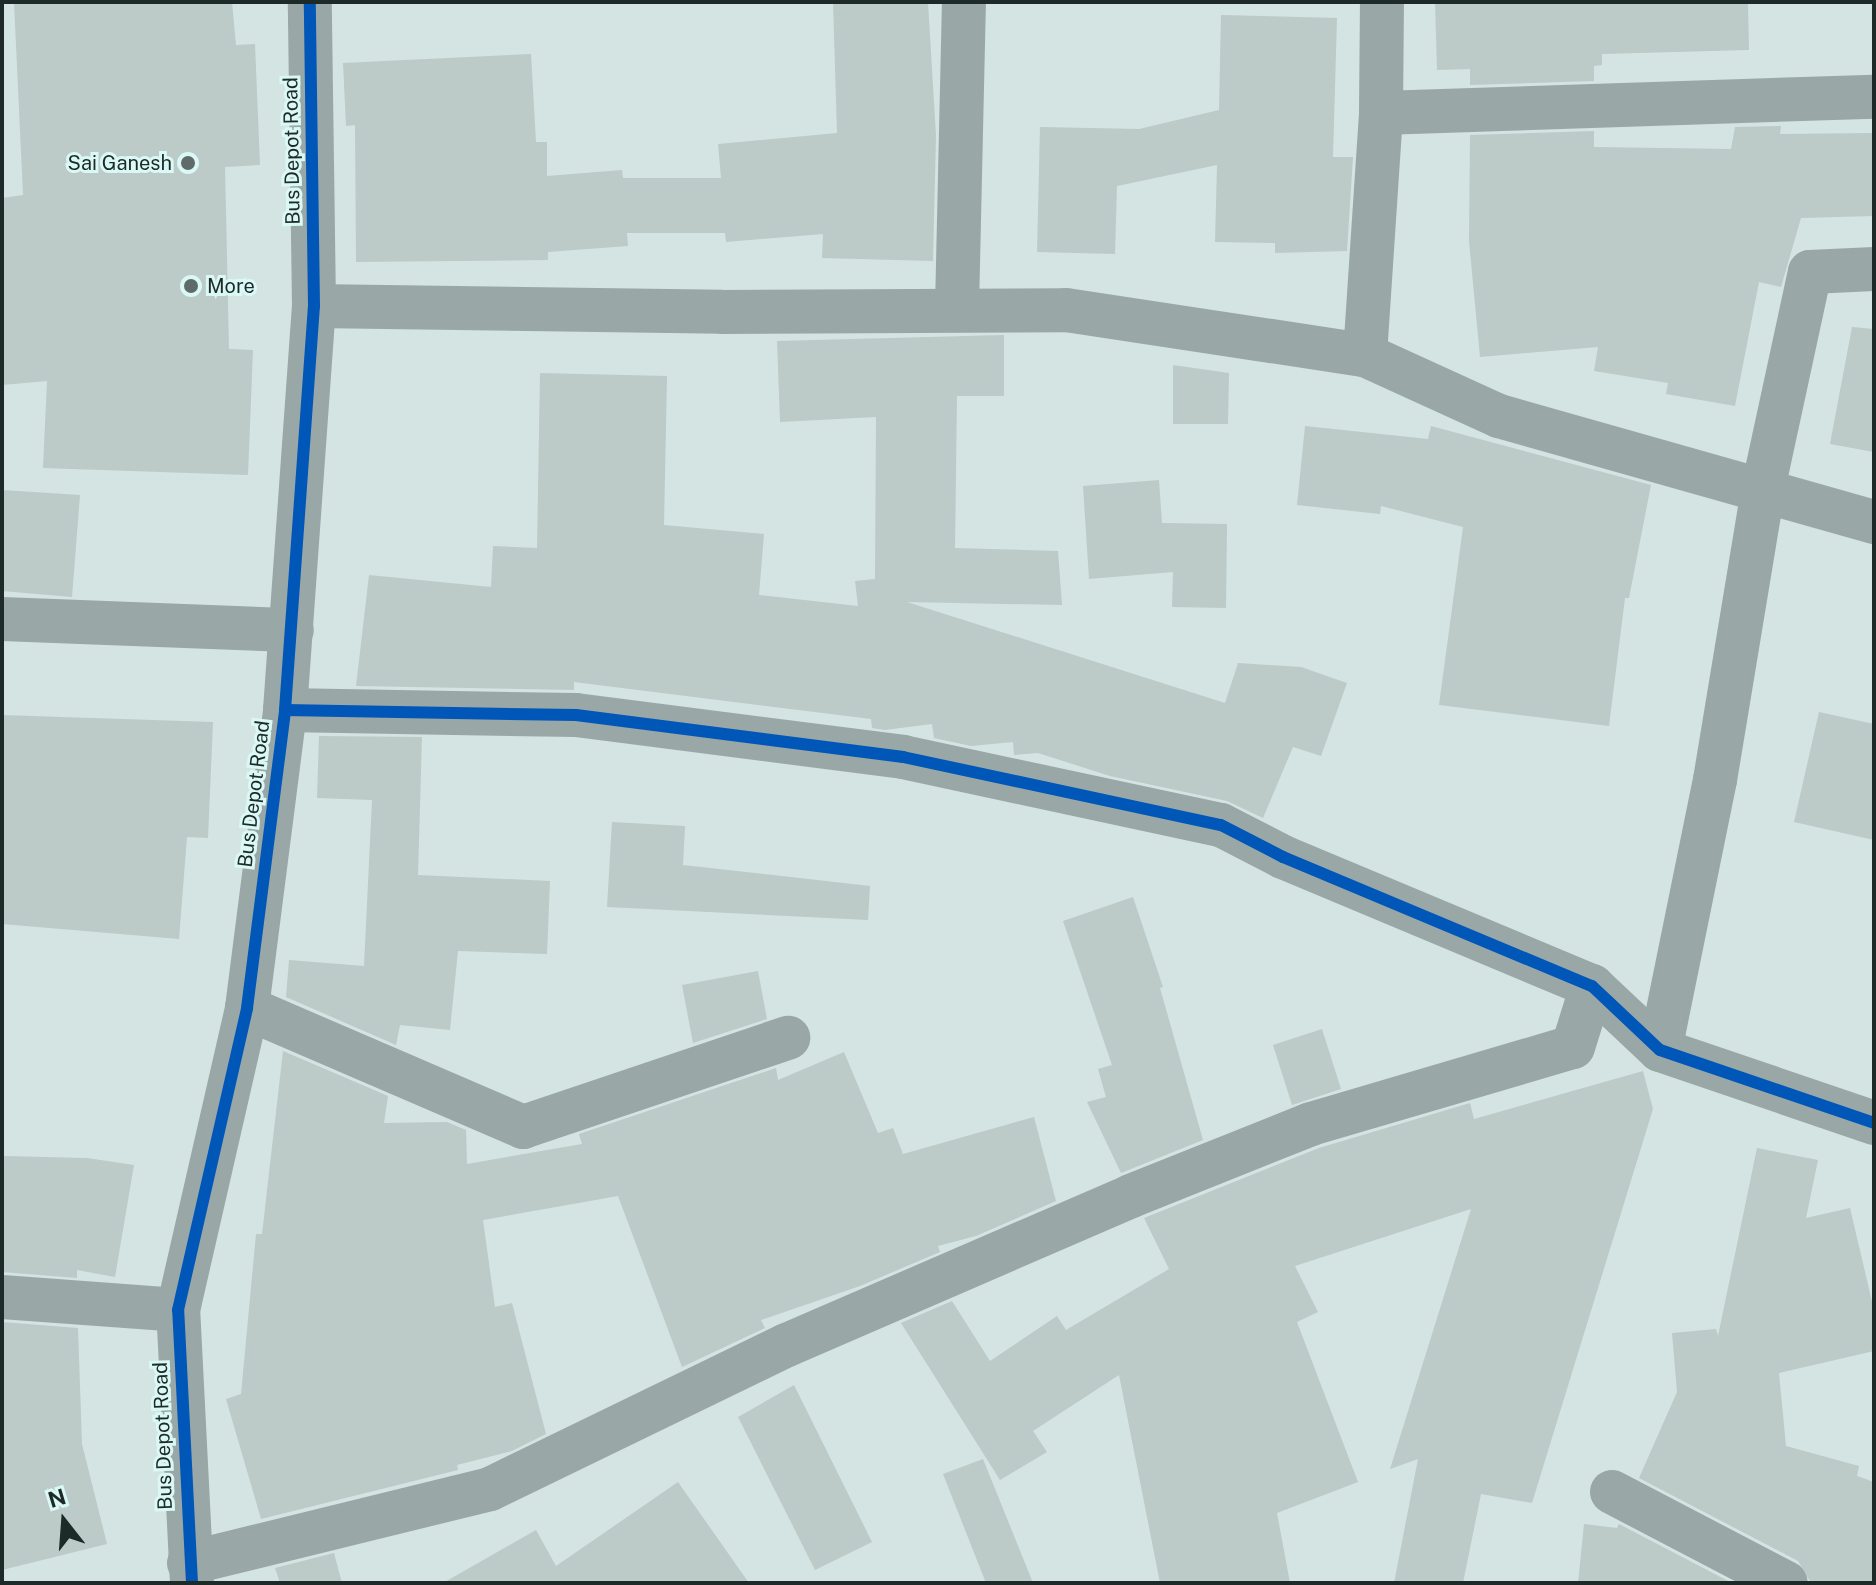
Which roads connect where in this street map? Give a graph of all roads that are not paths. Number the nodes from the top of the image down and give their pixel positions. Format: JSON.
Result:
{"nodes":[{"id":1,"x":310,"y":2,"type":"edge"},
{"id":2,"x":964,"y":2,"type":"edge"},
{"id":3,"x":1382,"y":2,"type":"edge"},
{"id":4,"x":1874,"y":97,"type":"edge"},
{"id":5,"x":1381,"y":113,"type":"junction"},
{"id":6,"x":1874,"y":269,"type":"edge"},
{"id":7,"x":314,"y":306,"type":"junction"},
{"id":8,"x":957,"y":308,"type":"junction"},
{"id":9,"x":1365,"y":355,"type":"junction"},
{"id":10,"x":1763,"y":489,"type":"junction"},
{"id":11,"x":1874,"y":522,"type":"edge"},
{"id":12,"x":2,"y":619,"type":"edge"},
{"id":13,"x":292,"y":630,"type":"junction"},
{"id":14,"x":285,"y":710,"type":"junction"},
{"id":15,"x":1592,"y":986,"type":"junction"},
{"id":16,"x":247,"y":1008,"type":"junction"},
{"id":17,"x":788,"y":1038,"type":"dead end"},
{"id":18,"x":1660,"y":1050,"type":"junction"},
{"id":19,"x":1874,"y":1123,"type":"edge"},
{"id":20,"x":2,"y":1297,"type":"edge"},
{"id":21,"x":178,"y":1310,"type":"junction"},
{"id":22,"x":1612,"y":1492,"type":"dead end"},
{"id":23,"x":190,"y":1573,"type":"edge"},
{"id":24,"x":1786,"y":1583,"type":"edge"}],
"edges":[{"from":1,"to":7,"type":"street","name":"Bus Depot Road"},
{"from":2,"to":8,"type":"street"},
{"from":3,"to":5,"type":"street"},
{"from":4,"to":5,"type":"street"},
{"from":5,"to":9,"type":"street"},
{"from":6,"to":10,"type":"street"},
{"from":7,"to":8,"type":"street"},
{"from":7,"to":13,"type":"street","name":"Bus Depot Road"},
{"from":8,"to":9,"type":"street"},
{"from":9,"to":10,"type":"street"},
{"from":10,"to":11,"type":"street"},
{"from":10,"to":18,"type":"street"},
{"from":12,"to":13,"type":"street"},
{"from":13,"to":14,"type":"street","name":"Bus Depot Road"},
{"from":14,"to":15,"type":"street"},
{"from":14,"to":16,"type":"street","name":"Bus Depot Road"},
{"from":15,"to":18,"type":"street"},
{"from":15,"to":23,"type":"street"},
{"from":16,"to":17,"type":"street"},
{"from":16,"to":21,"type":"street","name":"Bus Depot Road"},
{"from":18,"to":19,"type":"street"},
{"from":20,"to":21,"type":"street"},
{"from":21,"to":23,"type":"street","name":"Bus Depot Road"},
{"from":22,"to":24,"type":"street"}]}
